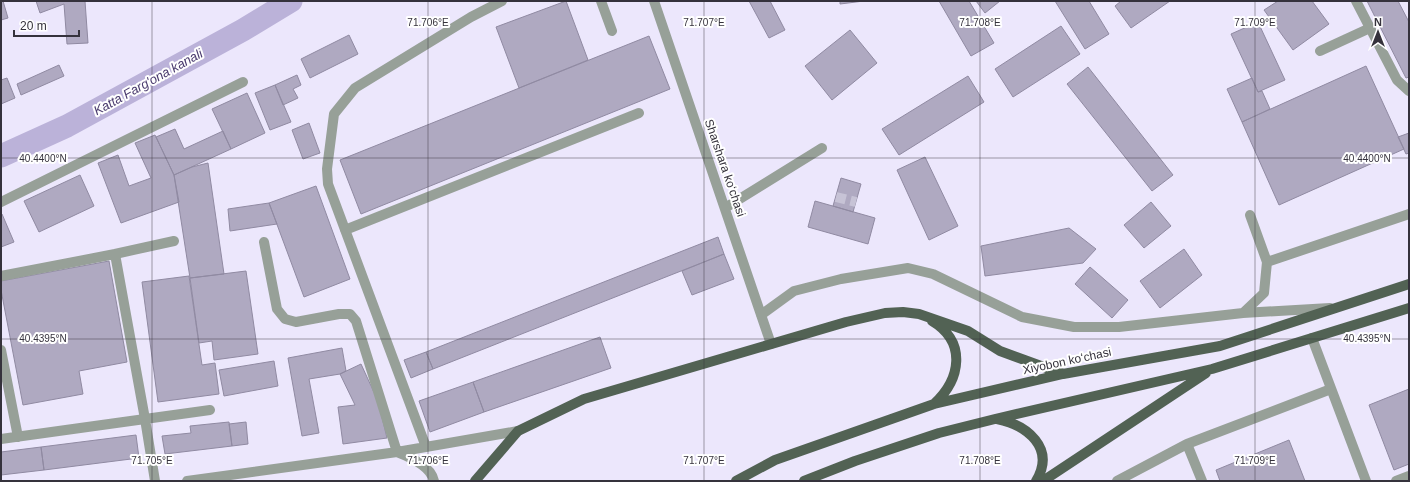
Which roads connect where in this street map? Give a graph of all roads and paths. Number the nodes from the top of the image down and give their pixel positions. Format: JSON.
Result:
{"nodes":[{"id":1,"x":502,"y":1,"type":"edge"},
{"id":2,"x":601,"y":1,"type":"edge"},
{"id":3,"x":654,"y":1,"type":"edge"},
{"id":4,"x":1356,"y":1,"type":"edge"},
{"id":5,"x":1370,"y":28,"type":"junction"},
{"id":6,"x":612,"y":31,"type":"dead end"},
{"id":7,"x":1320,"y":51,"type":"dead end"},
{"id":8,"x":243,"y":82,"type":"dead end"},
{"id":9,"x":1409,"y":91,"type":"edge"},
{"id":10,"x":639,"y":113,"type":"dead end"},
{"id":11,"x":822,"y":148,"type":"dead end"},
{"id":12,"x":1,"y":202,"type":"edge"},
{"id":13,"x":725,"y":208,"type":"junction"},
{"id":14,"x":1409,"y":214,"type":"edge"},
{"id":15,"x":1250,"y":215,"type":"dead end"},
{"id":16,"x":345,"y":230,"type":"junction"},
{"id":17,"x":174,"y":241,"type":"dead end"},
{"id":18,"x":264,"y":242,"type":"dead end"},
{"id":19,"x":115,"y":254,"type":"junction"},
{"id":20,"x":1267,"y":262,"type":"junction"},
{"id":21,"x":1,"y":276,"type":"edge"},
{"id":22,"x":1409,"y":284,"type":"edge"},
{"id":23,"x":1336,"y":308,"type":"junction"},
{"id":24,"x":1409,"y":308,"type":"edge"},
{"id":25,"x":1243,"y":312,"type":"junction"},
{"id":26,"x":919,"y":314,"type":"junction"},
{"id":27,"x":761,"y":315,"type":"junction"},
{"id":28,"x":1312,"y":338,"type":"junction"},
{"id":29,"x":771,"y":344,"type":"junction"},
{"id":30,"x":1,"y":350,"type":"edge"},
{"id":31,"x":1212,"y":369,"type":"junction"},
{"id":32,"x":1063,"y":374,"type":"junction"},
{"id":33,"x":1331,"y":389,"type":"junction"},
{"id":34,"x":934,"y":404,"type":"junction"},
{"id":35,"x":210,"y":410,"type":"dead end"},
{"id":36,"x":145,"y":419,"type":"junction"},
{"id":37,"x":995,"y":419,"type":"junction"},
{"id":38,"x":518,"y":430,"type":"junction"},
{"id":39,"x":18,"y":437,"type":"junction"},
{"id":40,"x":1,"y":439,"type":"edge"},
{"id":41,"x":1187,"y":444,"type":"junction"},
{"id":42,"x":426,"y":447,"type":"junction"},
{"id":43,"x":397,"y":452,"type":"junction"},
{"id":44,"x":1409,"y":476,"type":"edge"},
{"id":45,"x":155,"y":481,"type":"edge"},
{"id":46,"x":187,"y":481,"type":"edge"},
{"id":47,"x":434,"y":481,"type":"edge"},
{"id":48,"x":475,"y":481,"type":"edge"},
{"id":49,"x":736,"y":481,"type":"edge"},
{"id":50,"x":804,"y":481,"type":"edge"},
{"id":51,"x":1036,"y":481,"type":"edge"},
{"id":52,"x":1043,"y":481,"type":"edge"},
{"id":53,"x":1117,"y":481,"type":"edge"},
{"id":54,"x":1202,"y":481,"type":"edge"},
{"id":55,"x":1366,"y":481,"type":"edge"},
{"id":56,"x":1396,"y":481,"type":"edge"}],
"edges":[{"from":1,"to":16,"type":"street"},
{"from":2,"to":6,"type":"street"},
{"from":3,"to":13,"type":"street","name":"Sharshara koʻchasi"},
{"from":4,"to":5,"type":"street"},
{"from":5,"to":7,"type":"street"},
{"from":5,"to":9,"type":"street"},
{"from":8,"to":12,"type":"street"},
{"from":10,"to":16,"type":"street"},
{"from":11,"to":13,"type":"street"},
{"from":13,"to":27,"type":"street","name":"Sharshara koʻchasi"},
{"from":14,"to":20,"type":"street"},
{"from":15,"to":20,"type":"street"},
{"from":16,"to":42,"type":"street"},
{"from":17,"to":19,"type":"street"},
{"from":18,"to":43,"type":"street"},
{"from":19,"to":21,"type":"street"},
{"from":19,"to":36,"type":"street"},
{"from":20,"to":25,"type":"street"},
{"from":22,"to":23,"type":"main road","name":"Xiyobon koʻchasi"},
{"from":23,"to":25,"type":"street"},
{"from":23,"to":32,"type":"main road","name":"Xiyobon koʻchasi"},
{"from":24,"to":28,"type":"main road"},
{"from":25,"to":27,"type":"street"},
{"from":26,"to":29,"type":"main road"},
{"from":26,"to":32,"type":"main road"},
{"from":26,"to":34,"type":"main road"},
{"from":27,"to":29,"type":"street","name":"Sharshara koʻchasi"},
{"from":28,"to":31,"type":"main road"},
{"from":28,"to":33,"type":"street"},
{"from":29,"to":38,"type":"main road"},
{"from":30,"to":39,"type":"street"},
{"from":31,"to":37,"type":"main road"},
{"from":31,"to":52,"type":"main road"},
{"from":32,"to":34,"type":"main road","name":"Xiyobon koʻchasi"},
{"from":33,"to":41,"type":"street"},
{"from":33,"to":55,"type":"street"},
{"from":34,"to":49,"type":"main road","name":"Xiyobon koʻchasi"},
{"from":35,"to":36,"type":"street"},
{"from":36,"to":39,"type":"street"},
{"from":36,"to":45,"type":"street"},
{"from":37,"to":50,"type":"main road"},
{"from":37,"to":51,"type":"main road"},
{"from":38,"to":42,"type":"street"},
{"from":38,"to":48,"type":"main road"},
{"from":39,"to":40,"type":"street"},
{"from":41,"to":53,"type":"street"},
{"from":41,"to":54,"type":"street"},
{"from":42,"to":43,"type":"street"},
{"from":43,"to":46,"type":"street"},
{"from":43,"to":47,"type":"street"},
{"from":44,"to":56,"type":"street"}]}
